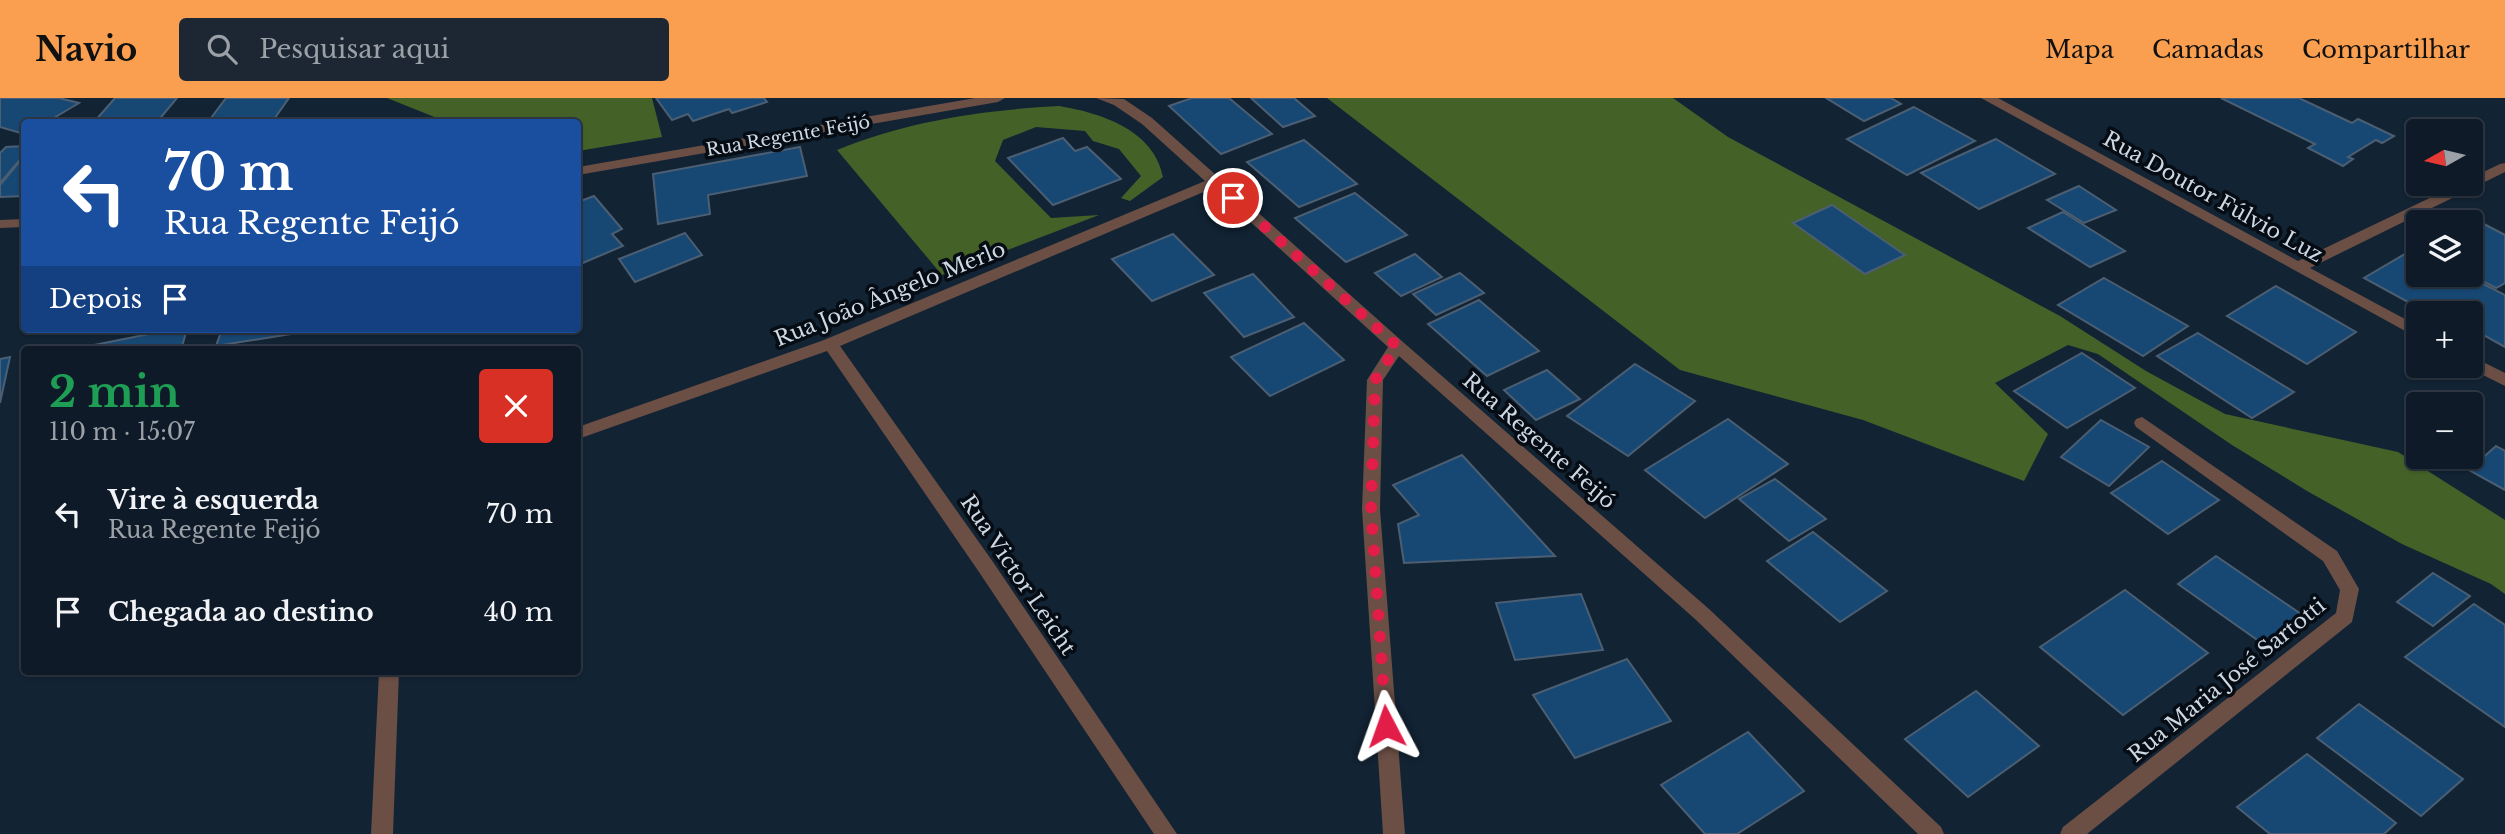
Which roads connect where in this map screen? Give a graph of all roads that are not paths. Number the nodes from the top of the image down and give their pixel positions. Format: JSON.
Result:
{"nodes":[{"id":1,"x":998,"y":98,"type":"edge"},
{"id":2,"x":1103,"y":98,"type":"edge"},
{"id":3,"x":1988,"y":98,"type":"edge"},
{"id":4,"x":2505,"y":167,"type":"edge"},
{"id":5,"x":581,"y":170,"type":"edge"},
{"id":6,"x":1214,"y":182,"type":"junction"},
{"id":7,"x":21,"y":223,"type":"edge"},
{"id":8,"x":0,"y":224,"type":"edge"},
{"id":9,"x":2299,"y":267,"type":"junction"},
{"id":10,"x":2406,"y":326,"type":"edge"},
{"id":11,"x":830,"y":344,"type":"junction"},
{"id":12,"x":1397,"y":346,"type":"junction"},
{"id":13,"x":2483,"y":368,"type":"edge"},
{"id":14,"x":2505,"y":380,"type":"edge"},
{"id":15,"x":2142,"y":423,"type":"dead end"},
{"id":16,"x":581,"y":432,"type":"edge"},
{"id":17,"x":389,"y":675,"type":"edge"},
{"id":18,"x":382,"y":834,"type":"edge"},
{"id":19,"x":1166,"y":834,"type":"edge"},
{"id":20,"x":1394,"y":834,"type":"edge"},
{"id":21,"x":1933,"y":834,"type":"edge"},
{"id":22,"x":2071,"y":834,"type":"edge"}],
"edges":[{"from":1,"to":5,"type":"street","name":"Rua Regente Feijó"},
{"from":2,"to":6,"type":"street","name":"Rua Regente Feijó"},
{"from":3,"to":9,"type":"street","name":"Rua Doutor Fúlvio Luz"},
{"from":4,"to":9,"type":"street"},
{"from":6,"to":11,"type":"street","name":"Rua João Ângelo Merlo"},
{"from":6,"to":12,"type":"street","name":"Rua Regente Feijó"},
{"from":7,"to":8,"type":"street"},
{"from":9,"to":10,"type":"street","name":"Rua Doutor Fúlvio Luz"},
{"from":11,"to":16,"type":"street","name":"Rua João Ângelo Merlo"},
{"from":11,"to":19,"type":"street","name":"Rua Victor Leicht"},
{"from":12,"to":20,"type":"street"},
{"from":12,"to":21,"type":"street","name":"Rua Regente Feijó"},
{"from":13,"to":14,"type":"street"},
{"from":15,"to":22,"type":"street","name":"Rua Maria José Sartotti"},
{"from":17,"to":18,"type":"street"}]}
